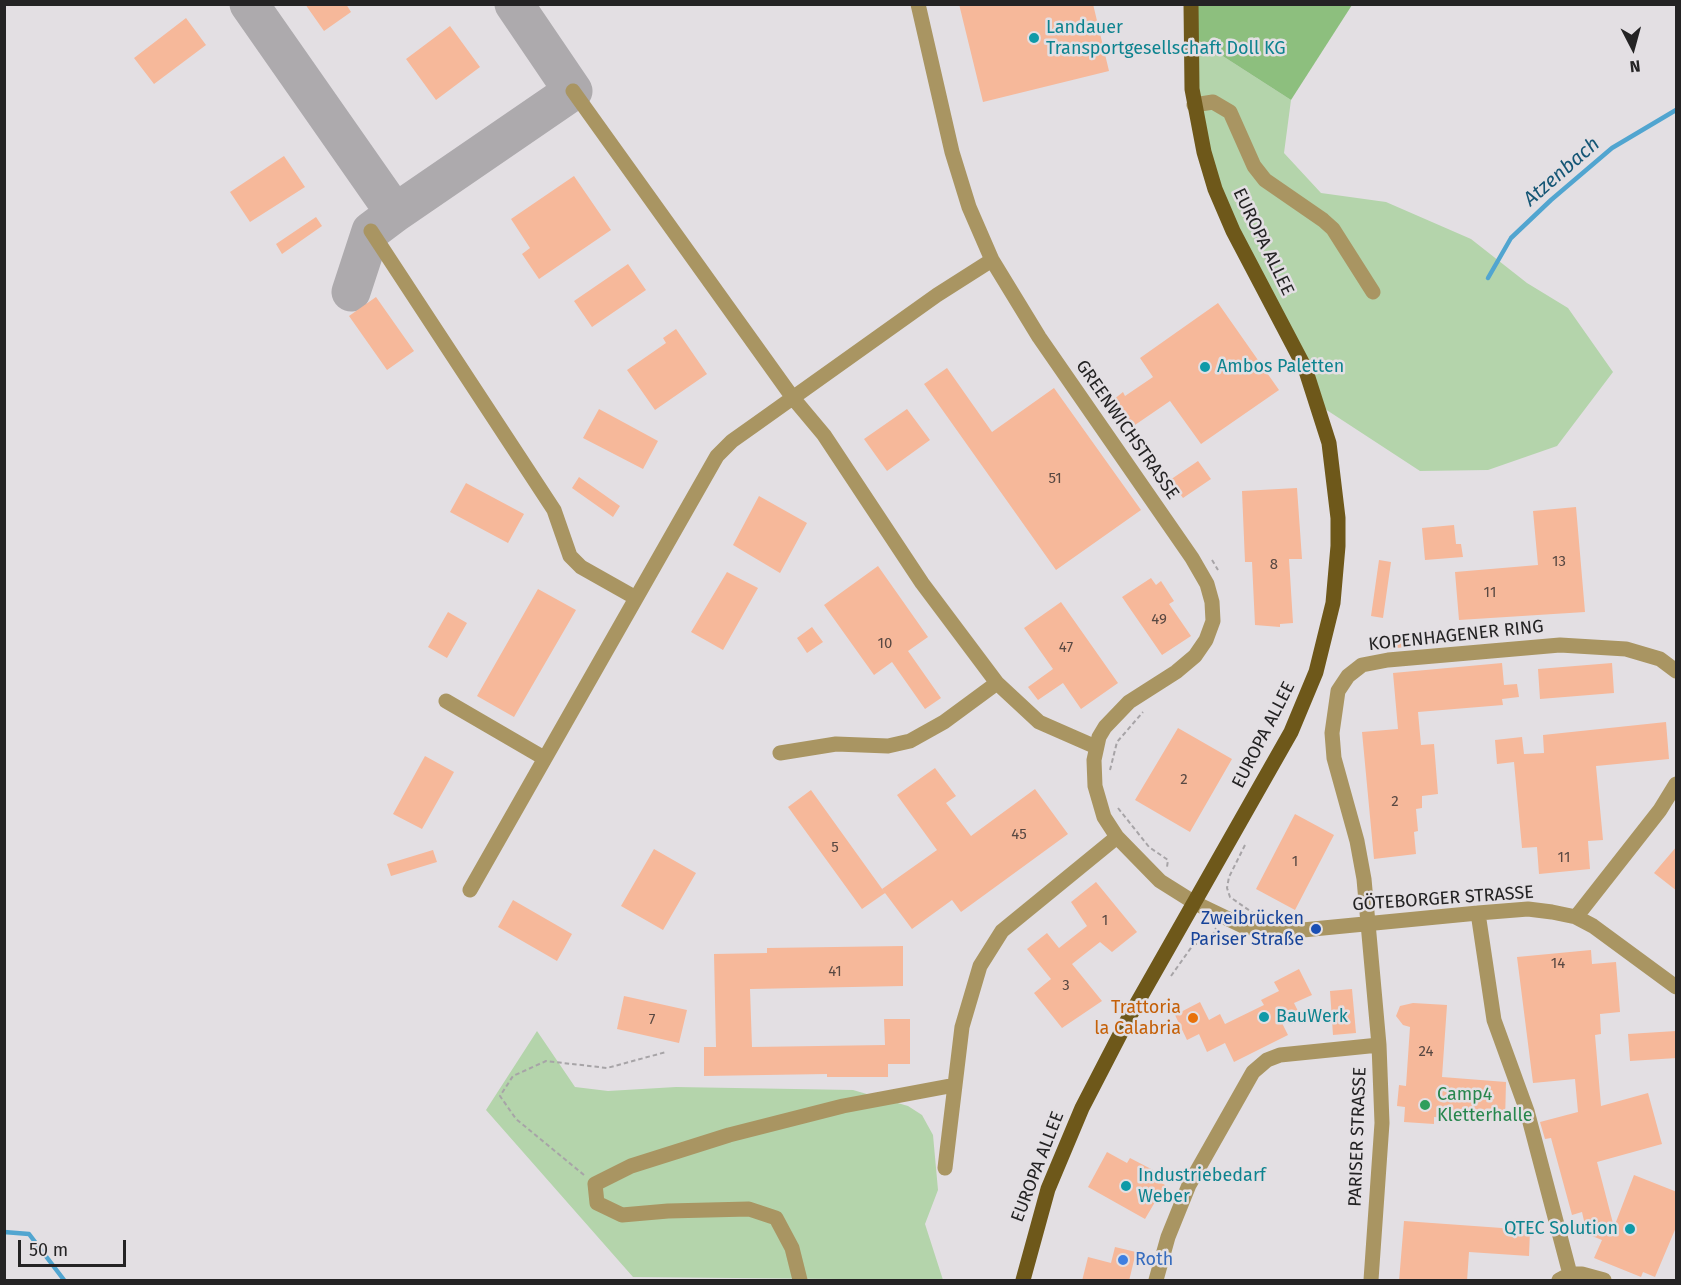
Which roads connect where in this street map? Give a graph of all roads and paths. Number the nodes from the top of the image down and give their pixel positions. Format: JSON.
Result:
{"nodes":[{"id":1,"x":918,"y":4,"type":"edge"},
{"id":2,"x":1191,"y":4,"type":"edge"},
{"id":3,"x":573,"y":91,"type":"dead end"},
{"id":4,"x":1194,"y":105,"type":"junction"},
{"id":5,"x":371,"y":231,"type":"dead end"},
{"id":6,"x":992,"y":260,"type":"junction"},
{"id":7,"x":1372,"y":292,"type":"dead end"},
{"id":8,"x":793,"y":398,"type":"junction"},
{"id":9,"x":1208,"y":555,"type":"dead end"},
{"id":10,"x":1219,"y":572,"type":"dead end"},
{"id":11,"x":636,"y":598,"type":"junction"},
{"id":12,"x":1677,"y":671,"type":"edge"},
{"id":13,"x":997,"y":683,"type":"junction"},
{"id":14,"x":446,"y":701,"type":"dead end"},
{"id":15,"x":1150,"y":707,"type":"dead end"},
{"id":16,"x":1096,"y":747,"type":"junction"},
{"id":17,"x":780,"y":753,"type":"dead end"},
{"id":18,"x":544,"y":758,"type":"junction"},
{"id":19,"x":1110,"y":777,"type":"dead end"},
{"id":20,"x":1677,"y":784,"type":"edge"},
{"id":21,"x":1115,"y":801,"type":"dead end"},
{"id":22,"x":1117,"y":837,"type":"junction"},
{"id":23,"x":1250,"y":837,"type":"dead end"},
{"id":24,"x":1160,"y":880,"type":"junction"},
{"id":25,"x":470,"y":890,"type":"dead end"},
{"id":26,"x":1230,"y":897,"type":"junction"},
{"id":27,"x":1195,"y":903,"type":"junction"},
{"id":28,"x":1478,"y":913,"type":"junction"},
{"id":29,"x":1221,"y":916,"type":"junction"},
{"id":30,"x":1261,"y":917,"type":"dead end"},
{"id":31,"x":1575,"y":917,"type":"junction"},
{"id":32,"x":1368,"y":923,"type":"junction"},
{"id":33,"x":1166,"y":983,"type":"dead end"},
{"id":34,"x":1677,"y":987,"type":"edge"},
{"id":35,"x":1379,"y":1045,"type":"junction"},
{"id":36,"x":666,"y":1052,"type":"dead end"},
{"id":37,"x":955,"y":1085,"type":"junction"},
{"id":38,"x":945,"y":1168,"type":"dead end"},
{"id":39,"x":596,"y":1185,"type":"junction"},
{"id":40,"x":1565,"y":1277,"type":"edge"},
{"id":41,"x":800,"y":1281,"type":"edge"},
{"id":42,"x":1023,"y":1281,"type":"edge"},
{"id":43,"x":1156,"y":1281,"type":"edge"},
{"id":44,"x":1371,"y":1281,"type":"edge"},
{"id":45,"x":1604,"y":1281,"type":"edge"}],
"edges":[{"from":1,"to":6,"type":"street","name":"GREENWICHSTRASSE"},
{"from":2,"to":4,"type":"main road","name":"EUROPA ALLEE"},
{"from":3,"to":8,"type":"street"},
{"from":4,"to":7,"type":"street"},
{"from":4,"to":27,"type":"main road","name":"EUROPA ALLEE"},
{"from":5,"to":11,"type":"street"},
{"from":6,"to":8,"type":"street"},
{"from":6,"to":16,"type":"street","name":"GREENWICHSTRASSE"},
{"from":8,"to":11,"type":"street"},
{"from":8,"to":13,"type":"street"},
{"from":9,"to":10,"type":"path"},
{"from":11,"to":18,"type":"street"},
{"from":12,"to":32,"type":"street","name":"KOPENHAGENER RING"},
{"from":13,"to":16,"type":"street"},
{"from":13,"to":17,"type":"street"},
{"from":14,"to":18,"type":"street"},
{"from":15,"to":19,"type":"path"},
{"from":16,"to":22,"type":"street","name":"GREENWICHSTRASSE"},
{"from":18,"to":25,"type":"street"},
{"from":20,"to":31,"type":"street"},
{"from":21,"to":24,"type":"path"},
{"from":22,"to":24,"type":"street","name":"GREENWICHSTRASSE"},
{"from":22,"to":37,"type":"street"},
{"from":23,"to":26,"type":"path"},
{"from":24,"to":27,"type":"street","name":"GREENWICHSTRASSE"},
{"from":26,"to":29,"type":"path"},
{"from":26,"to":30,"type":"path"},
{"from":27,"to":29,"type":"street","name":"GÖTEBORGER STRASSE"},
{"from":27,"to":42,"type":"main road","name":"EUROPA ALLEE"},
{"from":28,"to":31,"type":"street","name":"GÖTEBORGER STRASSE"},
{"from":28,"to":32,"type":"street","name":"GÖTEBORGER STRASSE"},
{"from":28,"to":40,"type":"street"},
{"from":29,"to":32,"type":"street","name":"GÖTEBORGER STRASSE"},
{"from":29,"to":33,"type":"path"},
{"from":31,"to":34,"type":"street","name":"GÖTEBORGER STRASSE"},
{"from":32,"to":35,"type":"street","name":"PARISER STRASSE"},
{"from":35,"to":43,"type":"street"},
{"from":35,"to":44,"type":"street","name":"PARISER STRASSE"},
{"from":36,"to":39,"type":"path"},
{"from":37,"to":38,"type":"street"},
{"from":37,"to":39,"type":"street"},
{"from":39,"to":41,"type":"street"},
{"from":40,"to":45,"type":"street"}]}
